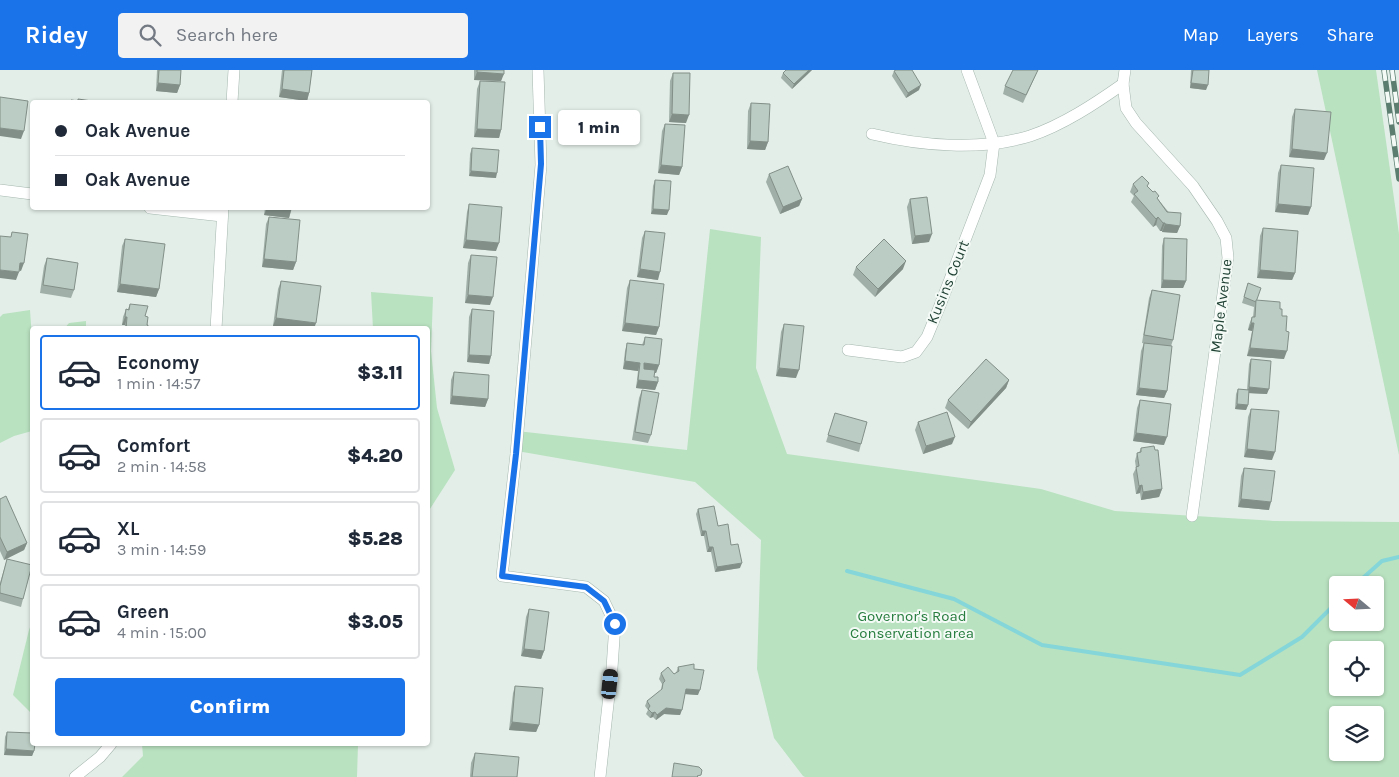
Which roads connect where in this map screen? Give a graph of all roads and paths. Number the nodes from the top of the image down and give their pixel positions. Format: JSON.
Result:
{"nodes":[{"id":1,"x":234,"y":70,"type":"edge"},
{"id":2,"x":538,"y":70,"type":"edge"},
{"id":3,"x":967,"y":70,"type":"edge"},
{"id":4,"x":1125,"y":70,"type":"edge"},
{"id":5,"x":1123,"y":84,"type":"junction"},
{"id":6,"x":232,"y":100,"type":"edge"},
{"id":7,"x":872,"y":134,"type":"dead end"},
{"id":8,"x":994,"y":143,"type":"junction"},
{"id":9,"x":0,"y":190,"type":"edge"},
{"id":10,"x":30,"y":194,"type":"edge"},
{"id":11,"x":186,"y":210,"type":"edge"},
{"id":12,"x":222,"y":212,"type":"edge"},
{"id":13,"x":216,"y":326,"type":"edge"},
{"id":14,"x":848,"y":350,"type":"dead end"},
{"id":15,"x":1192,"y":516,"type":"dead end"},
{"id":16,"x":109,"y":746,"type":"edge"},
{"id":17,"x":75,"y":777,"type":"edge"},
{"id":18,"x":600,"y":777,"type":"edge"}],
"edges":[{"from":1,"to":6,"type":"street"},
{"from":2,"to":18,"type":"street"},
{"from":3,"to":8,"type":"street"},
{"from":4,"to":5,"type":"street","name":"Maple Avenue"},
{"from":5,"to":8,"type":"street"},
{"from":5,"to":15,"type":"street","name":"Maple Avenue"},
{"from":7,"to":8,"type":"street"},
{"from":8,"to":14,"type":"street","name":"Kusins Court"},
{"from":9,"to":10,"type":"street"},
{"from":11,"to":12,"type":"street"},
{"from":12,"to":13,"type":"street"},
{"from":16,"to":17,"type":"street"}]}
